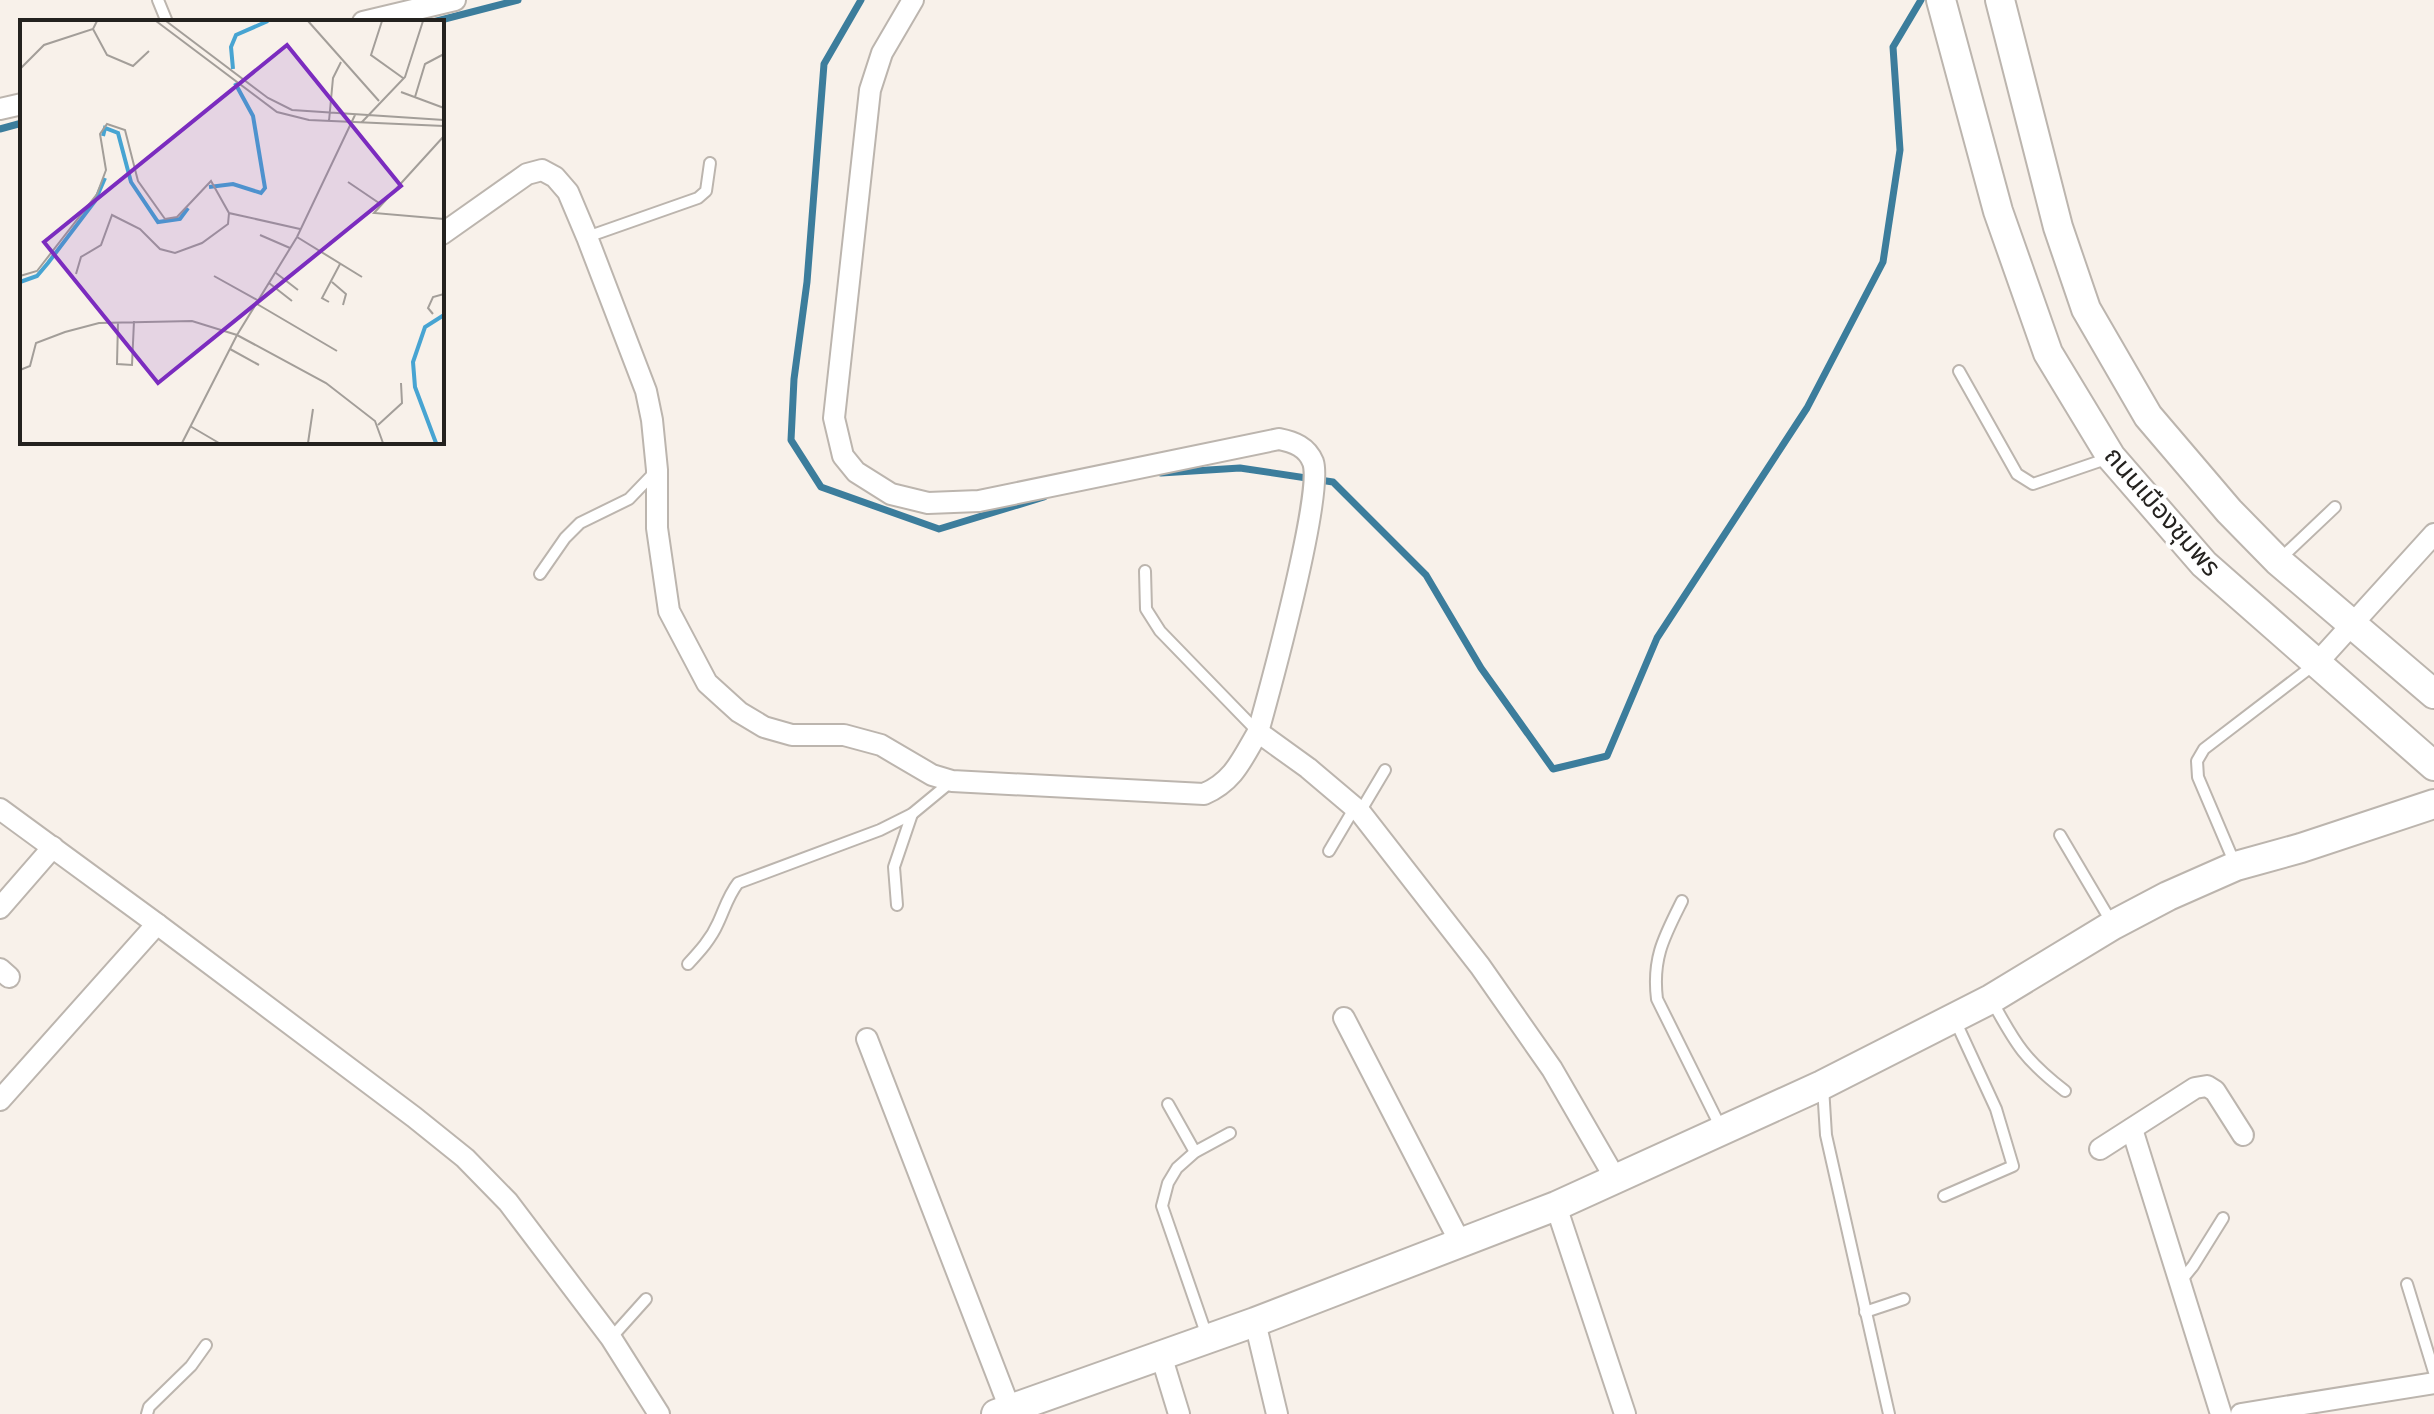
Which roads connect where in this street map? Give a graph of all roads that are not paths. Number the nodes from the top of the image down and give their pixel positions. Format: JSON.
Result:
{"nodes":[{"id":1,"x":158,"y":0,"type":"edge"},
{"id":2,"x":455,"y":0,"type":"edge"},
{"id":3,"x":913,"y":0,"type":"edge"},
{"id":4,"x":2001,"y":7,"type":"edge"},
{"id":5,"x":1944,"y":13,"type":"edge"},
{"id":6,"x":166,"y":20,"type":"edge"},
{"id":7,"x":371,"y":20,"type":"edge"},
{"id":8,"x":20,"y":104,"type":"edge"},
{"id":9,"x":0,"y":109,"type":"edge"},
{"id":10,"x":710,"y":163,"type":"dead end"},
{"id":11,"x":444,"y":233,"type":"edge"},
{"id":12,"x":587,"y":237,"type":"junction"},
{"id":13,"x":1959,"y":371,"type":"dead end"},
{"id":14,"x":2111,"y":457,"type":"junction"},
{"id":15,"x":657,"y":470,"type":"junction"},
{"id":16,"x":2335,"y":507,"type":"dead end"},
{"id":17,"x":2434,"y":534,"type":"edge"},
{"id":18,"x":2278,"y":561,"type":"junction"},
{"id":19,"x":1145,"y":571,"type":"dead end"},
{"id":20,"x":540,"y":574,"type":"dead end"},
{"id":21,"x":2353,"y":623,"type":"junction"},
{"id":22,"x":2317,"y":663,"type":"junction"},
{"id":23,"x":2434,"y":694,"type":"edge"},
{"id":24,"x":1258,"y":732,"type":"junction"},
{"id":25,"x":2434,"y":766,"type":"edge"},
{"id":26,"x":1385,"y":770,"type":"dead end"},
{"id":27,"x":952,"y":781,"type":"junction"},
{"id":28,"x":2434,"y":804,"type":"edge"},
{"id":29,"x":0,"y":809,"type":"edge"},
{"id":30,"x":1357,"y":810,"type":"junction"},
{"id":31,"x":912,"y":814,"type":"junction"},
{"id":32,"x":2060,"y":835,"type":"dead end"},
{"id":33,"x":53,"y":847,"type":"junction"},
{"id":34,"x":1329,"y":851,"type":"dead end"},
{"id":35,"x":2236,"y":866,"type":"junction"},
{"id":36,"x":1682,"y":901,"type":"dead end"},
{"id":37,"x":897,"y":905,"type":"dead end"},
{"id":38,"x":0,"y":908,"type":"edge"},
{"id":39,"x":157,"y":924,"type":"junction"},
{"id":40,"x":2113,"y":925,"type":"junction"},
{"id":41,"x":688,"y":964,"type":"dead end"},
{"id":42,"x":1991,"y":999,"type":"junction"},
{"id":43,"x":1953,"y":1016,"type":"junction"},
{"id":44,"x":1344,"y":1018,"type":"dead end"},
{"id":45,"x":867,"y":1039,"type":"dead end"},
{"id":46,"x":1822,"y":1085,"type":"junction"},
{"id":47,"x":2065,"y":1091,"type":"dead end"},
{"id":48,"x":0,"y":1100,"type":"edge"},
{"id":49,"x":1168,"y":1104,"type":"dead end"},
{"id":50,"x":2132,"y":1129,"type":"junction"},
{"id":51,"x":1722,"y":1130,"type":"junction"},
{"id":52,"x":1230,"y":1133,"type":"dead end"},
{"id":53,"x":2243,"y":1135,"type":"dead end"},
{"id":54,"x":2100,"y":1149,"type":"dead end"},
{"id":55,"x":1195,"y":1152,"type":"junction"},
{"id":56,"x":1615,"y":1178,"type":"junction"},
{"id":57,"x":1944,"y":1196,"type":"dead end"},
{"id":58,"x":1556,"y":1206,"type":"junction"},
{"id":59,"x":2223,"y":1218,"type":"dead end"},
{"id":60,"x":1461,"y":1244,"type":"junction"},
{"id":61,"x":2180,"y":1282,"type":"junction"},
{"id":62,"x":2407,"y":1284,"type":"dead end"},
{"id":63,"x":646,"y":1299,"type":"dead end"},
{"id":64,"x":1904,"y":1299,"type":"dead end"},
{"id":65,"x":1865,"y":1312,"type":"junction"},
{"id":66,"x":1255,"y":1322,"type":"junction"},
{"id":67,"x":611,"y":1338,"type":"junction"},
{"id":68,"x":1208,"y":1339,"type":"junction"},
{"id":69,"x":206,"y":1345,"type":"dead end"},
{"id":70,"x":1161,"y":1355,"type":"junction"},
{"id":71,"x":2434,"y":1372,"type":"edge"},
{"id":72,"x":2434,"y":1383,"type":"edge"},
{"id":73,"x":1003,"y":1411,"type":"edge"},
{"id":74,"x":147,"y":1414,"type":"edge"},
{"id":75,"x":659,"y":1414,"type":"edge"},
{"id":76,"x":1179,"y":1414,"type":"edge"},
{"id":77,"x":1277,"y":1414,"type":"edge"},
{"id":78,"x":1625,"y":1414,"type":"edge"},
{"id":79,"x":1889,"y":1414,"type":"edge"},
{"id":80,"x":2221,"y":1414,"type":"edge"},
{"id":81,"x":2241,"y":1414,"type":"edge"}],
"edges":[{"from":1,"to":6,"type":"lane"},
{"from":2,"to":7,"type":"street"},
{"from":3,"to":24,"type":"street"},
{"from":4,"to":18,"type":"main road","name":"ถนนเมืองชุมพร"},
{"from":5,"to":14,"type":"main road","name":"ถนนเมืองชุมพร"},
{"from":8,"to":9,"type":"street"},
{"from":10,"to":12,"type":"lane"},
{"from":11,"to":12,"type":"street"},
{"from":12,"to":15,"type":"street"},
{"from":13,"to":14,"type":"lane"},
{"from":14,"to":22,"type":"main road","name":"ถนนเมืองชุมพร"},
{"from":15,"to":20,"type":"lane"},
{"from":15,"to":27,"type":"street"},
{"from":16,"to":18,"type":"lane"},
{"from":17,"to":21,"type":"street"},
{"from":18,"to":21,"type":"main road","name":"ถนนเมืองชุมพร"},
{"from":19,"to":24,"type":"lane"},
{"from":21,"to":22,"type":"street"},
{"from":21,"to":23,"type":"main road","name":"ถนนเมืองชุมพร"},
{"from":22,"to":25,"type":"main road","name":"ถนนเมืองชุมพร"},
{"from":22,"to":35,"type":"lane"},
{"from":24,"to":27,"type":"street"},
{"from":24,"to":30,"type":"street"},
{"from":26,"to":30,"type":"lane"},
{"from":27,"to":31,"type":"lane"},
{"from":28,"to":35,"type":"main road"},
{"from":29,"to":33,"type":"street"},
{"from":30,"to":34,"type":"lane"},
{"from":30,"to":56,"type":"street"},
{"from":31,"to":37,"type":"lane"},
{"from":31,"to":41,"type":"lane"},
{"from":32,"to":40,"type":"lane"},
{"from":33,"to":38,"type":"street"},
{"from":33,"to":39,"type":"street"},
{"from":35,"to":40,"type":"main road"},
{"from":36,"to":51,"type":"lane"},
{"from":39,"to":48,"type":"street"},
{"from":39,"to":67,"type":"street"},
{"from":40,"to":42,"type":"main road"},
{"from":42,"to":43,"type":"main road"},
{"from":42,"to":47,"type":"lane"},
{"from":43,"to":46,"type":"main road"},
{"from":43,"to":57,"type":"lane"},
{"from":44,"to":60,"type":"street"},
{"from":45,"to":73,"type":"street"},
{"from":46,"to":51,"type":"main road"},
{"from":46,"to":65,"type":"lane"},
{"from":49,"to":55,"type":"lane"},
{"from":50,"to":53,"type":"street"},
{"from":50,"to":54,"type":"street"},
{"from":50,"to":61,"type":"street"},
{"from":51,"to":56,"type":"main road"},
{"from":52,"to":55,"type":"lane"},
{"from":55,"to":68,"type":"lane"},
{"from":56,"to":58,"type":"main road"},
{"from":58,"to":60,"type":"main road"},
{"from":58,"to":78,"type":"street"},
{"from":59,"to":61,"type":"lane"},
{"from":60,"to":66,"type":"main road"},
{"from":61,"to":80,"type":"street"},
{"from":62,"to":71,"type":"lane"},
{"from":63,"to":67,"type":"lane"},
{"from":64,"to":65,"type":"lane"},
{"from":65,"to":79,"type":"lane"},
{"from":66,"to":68,"type":"main road"},
{"from":66,"to":77,"type":"street"},
{"from":67,"to":75,"type":"street"},
{"from":68,"to":70,"type":"main road"},
{"from":69,"to":74,"type":"lane"},
{"from":70,"to":73,"type":"main road"},
{"from":70,"to":76,"type":"street"},
{"from":72,"to":81,"type":"street"}]}
